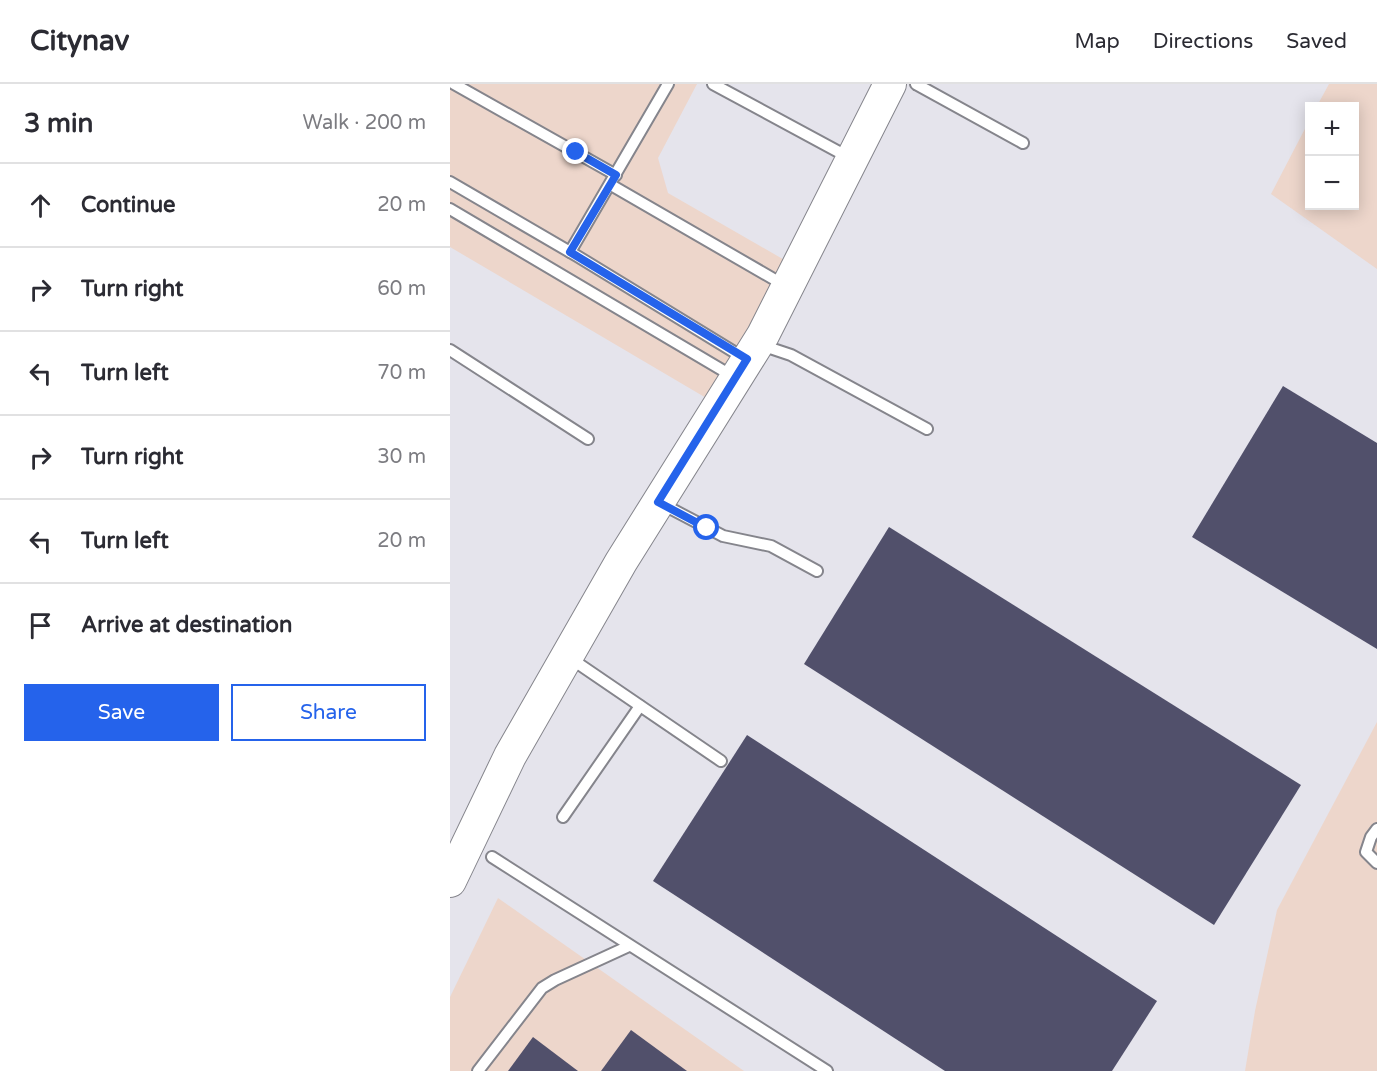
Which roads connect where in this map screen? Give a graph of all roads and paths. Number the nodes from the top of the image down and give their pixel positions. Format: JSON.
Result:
{"nodes":[{"id":1,"x":454,"y":84,"type":"edge"},
{"id":2,"x":668,"y":84,"type":"edge"},
{"id":3,"x":713,"y":84,"type":"edge"},
{"id":4,"x":890,"y":84,"type":"edge"},
{"id":5,"x":916,"y":84,"type":"edge"},
{"id":6,"x":1023,"y":143,"type":"dead end"},
{"id":7,"x":852,"y":159,"type":"junction"},
{"id":8,"x":613,"y":180,"type":"junction"},
{"id":9,"x":450,"y":182,"type":"edge"},
{"id":10,"x":450,"y":209,"type":"edge"},
{"id":11,"x":570,"y":252,"type":"junction"},
{"id":12,"x":787,"y":287,"type":"junction"},
{"id":13,"x":450,"y":350,"type":"edge"},
{"id":14,"x":747,"y":360,"type":"junction"},
{"id":15,"x":927,"y":429,"type":"dead end"},
{"id":16,"x":588,"y":438,"type":"dead end"},
{"id":17,"x":658,"y":502,"type":"junction"},
{"id":18,"x":817,"y":571,"type":"dead end"},
{"id":19,"x":567,"y":656,"type":"junction"},
{"id":20,"x":640,"y":706,"type":"junction"},
{"id":21,"x":721,"y":761,"type":"dead end"},
{"id":22,"x":563,"y":817,"type":"dead end"},
{"id":23,"x":1377,"y":829,"type":"edge"},
{"id":24,"x":492,"y":857,"type":"dead end"},
{"id":25,"x":1377,"y":863,"type":"edge"},
{"id":26,"x":450,"y":881,"type":"edge"},
{"id":27,"x":629,"y":946,"type":"junction"},
{"id":28,"x":478,"y":1071,"type":"edge"},
{"id":29,"x":827,"y":1071,"type":"edge"}],
"edges":[{"from":1,"to":8,"type":"lane"},
{"from":2,"to":8,"type":"lane"},
{"from":3,"to":7,"type":"lane"},
{"from":4,"to":7,"type":"street"},
{"from":5,"to":6,"type":"lane"},
{"from":7,"to":12,"type":"street"},
{"from":8,"to":11,"type":"lane"},
{"from":8,"to":12,"type":"lane"},
{"from":9,"to":11,"type":"lane"},
{"from":10,"to":14,"type":"lane"},
{"from":11,"to":14,"type":"lane"},
{"from":12,"to":14,"type":"street"},
{"from":13,"to":16,"type":"lane"},
{"from":14,"to":15,"type":"lane"},
{"from":14,"to":17,"type":"street"},
{"from":17,"to":18,"type":"lane"},
{"from":17,"to":19,"type":"street"},
{"from":19,"to":20,"type":"lane"},
{"from":19,"to":26,"type":"street"},
{"from":20,"to":21,"type":"lane"},
{"from":20,"to":22,"type":"lane"},
{"from":23,"to":25,"type":"lane"},
{"from":24,"to":27,"type":"lane"},
{"from":27,"to":28,"type":"lane"},
{"from":27,"to":29,"type":"lane"}]}
